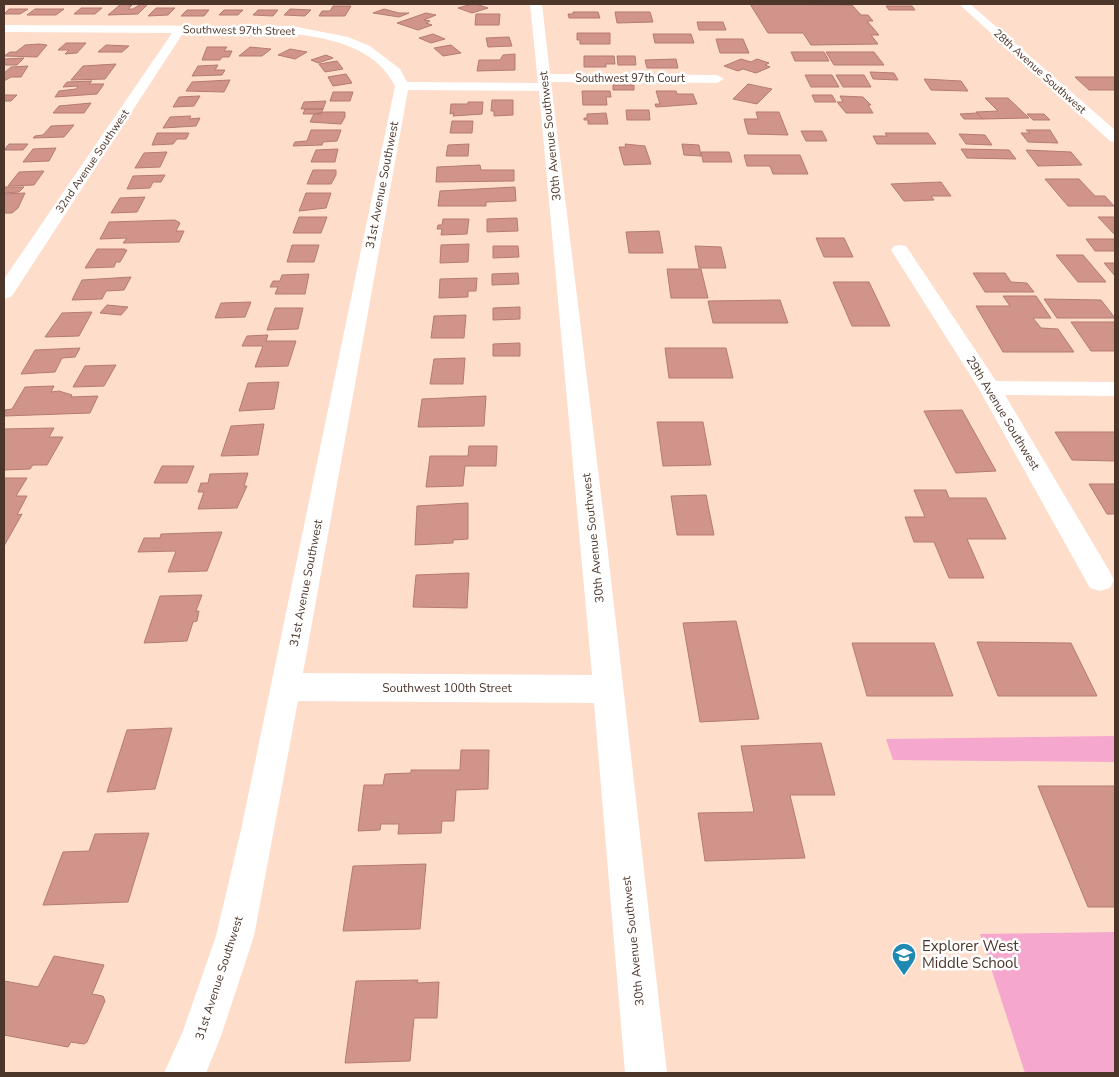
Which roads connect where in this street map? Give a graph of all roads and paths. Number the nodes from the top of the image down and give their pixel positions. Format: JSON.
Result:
{"nodes":[{"id":1,"x":536,"y":4,"type":"edge"},
{"id":2,"x":964,"y":4,"type":"edge"},
{"id":3,"x":4,"y":28,"type":"edge"},
{"id":4,"x":180,"y":29,"type":"junction"},
{"id":5,"x":717,"y":79,"type":"dead end"},
{"id":6,"x":544,"y":82,"type":"junction"},
{"id":7,"x":402,"y":86,"type":"junction"},
{"id":8,"x":1115,"y":138,"type":"edge"},
{"id":9,"x":900,"y":250,"type":"dead end"},
{"id":10,"x":4,"y":293,"type":"edge"},
{"id":11,"x":990,"y":388,"type":"junction"},
{"id":12,"x":1115,"y":389,"type":"edge"},
{"id":13,"x":1100,"y":580,"type":"dead end"},
{"id":14,"x":286,"y":687,"type":"junction"},
{"id":15,"x":608,"y":689,"type":"junction"},
{"id":16,"x":185,"y":1073,"type":"edge"},
{"id":17,"x":646,"y":1073,"type":"edge"}],
"edges":[{"from":1,"to":6,"type":"street","name":"30th Avenue Southwest"},
{"from":2,"to":8,"type":"street","name":"28th Avenue Southwest"},
{"from":3,"to":4,"type":"street","name":"Southwest 97th Street"},
{"from":4,"to":7,"type":"street","name":"Southwest 97th Street"},
{"from":4,"to":10,"type":"street","name":"32nd Avenue Southwest"},
{"from":5,"to":6,"type":"street","name":"Southwest 97th Court"},
{"from":6,"to":7,"type":"street"},
{"from":6,"to":15,"type":"street","name":"30th Avenue Southwest"},
{"from":7,"to":14,"type":"street","name":"31st Avenue Southwest"},
{"from":9,"to":11,"type":"street","name":"29th Avenue Southwest"},
{"from":11,"to":12,"type":"street"},
{"from":11,"to":13,"type":"street","name":"29th Avenue Southwest"},
{"from":14,"to":15,"type":"street","name":"Southwest 100th Street"},
{"from":14,"to":16,"type":"street","name":"31st Avenue Southwest"},
{"from":15,"to":17,"type":"street","name":"30th Avenue Southwest"}]}
